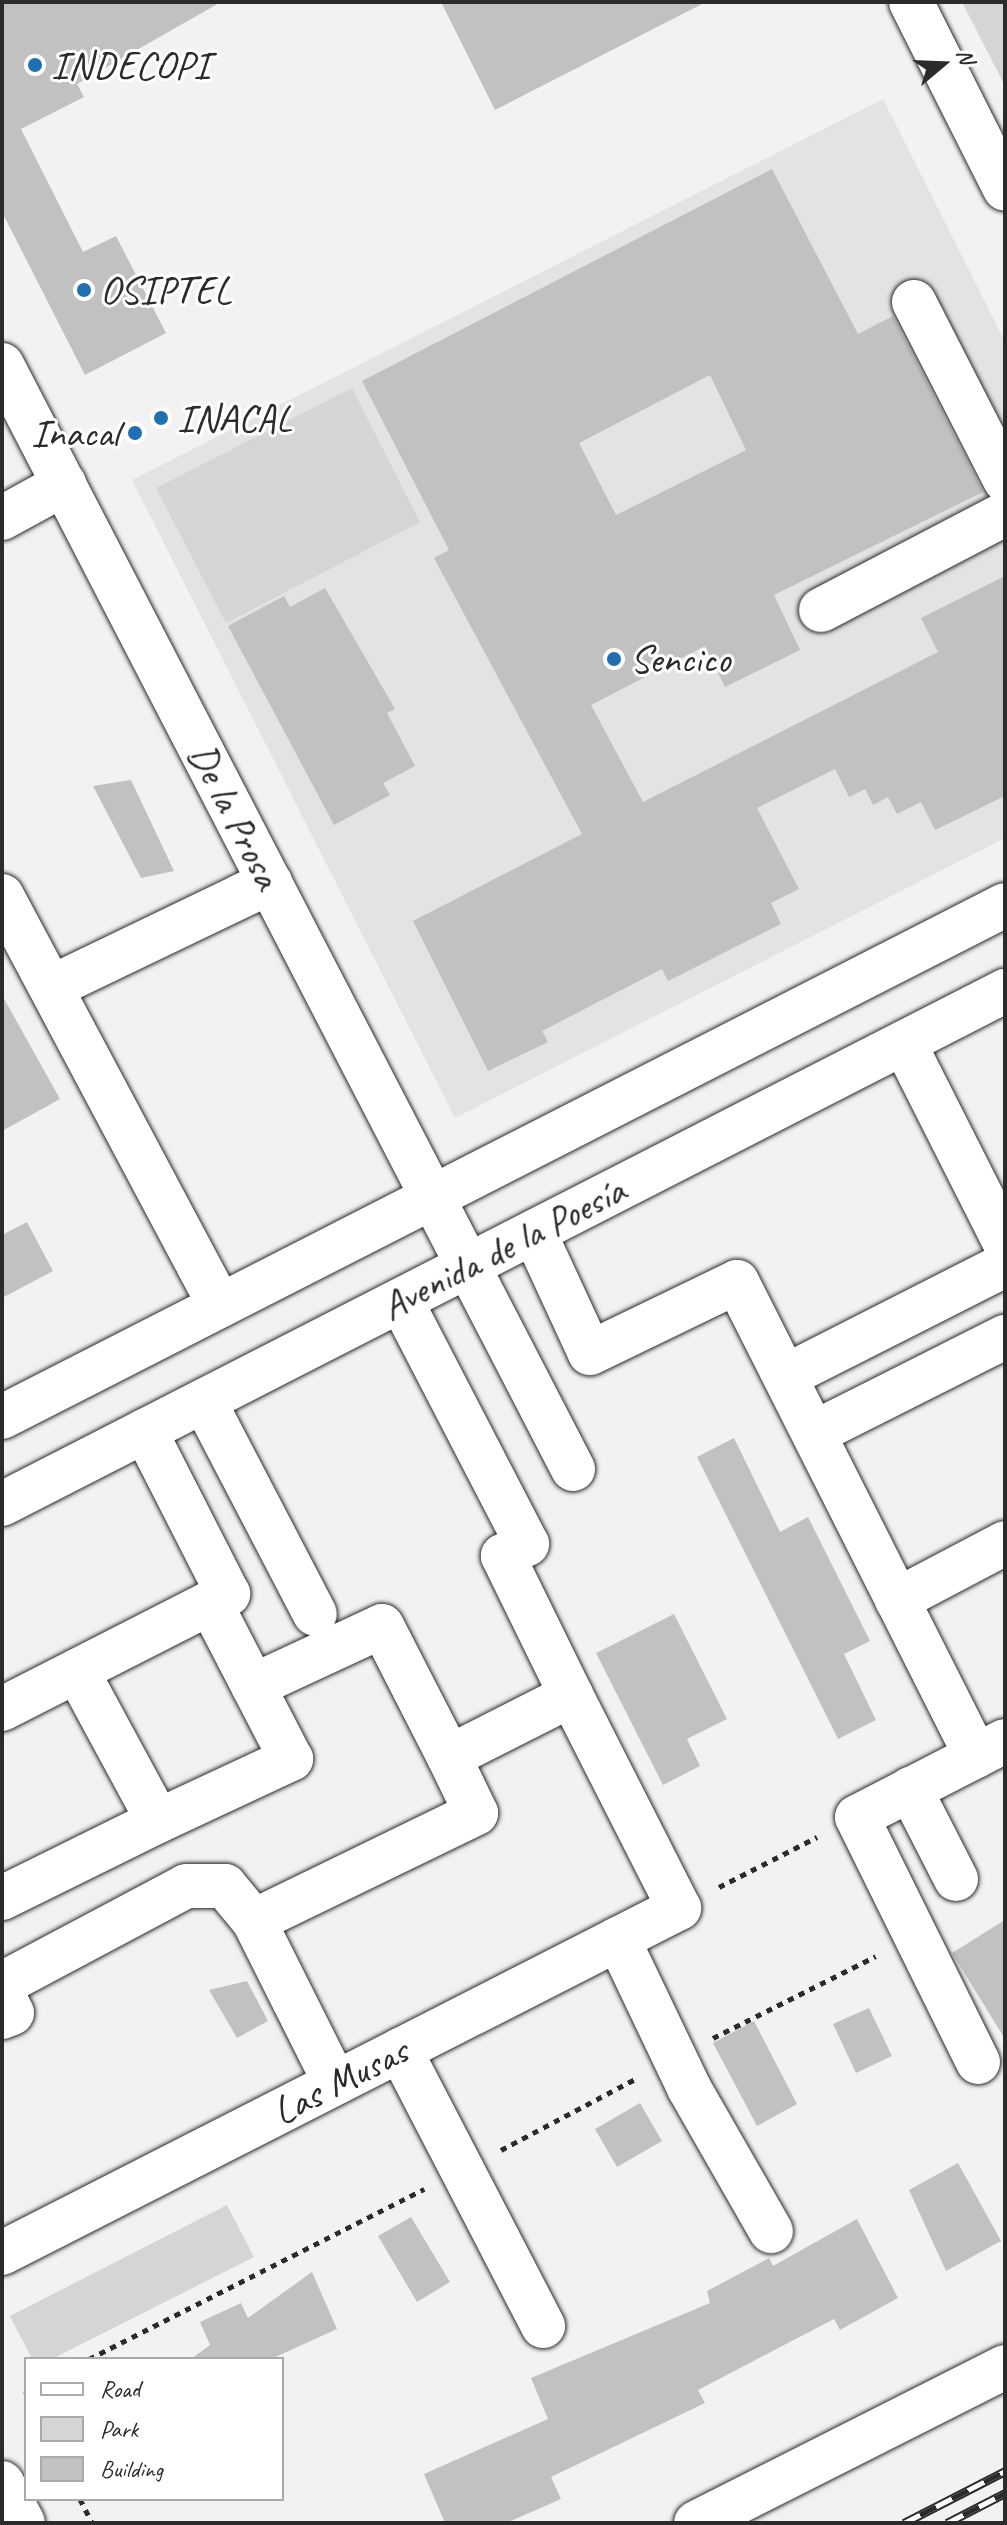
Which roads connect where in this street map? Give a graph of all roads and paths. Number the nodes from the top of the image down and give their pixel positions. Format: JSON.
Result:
{"nodes":[{"id":1,"x":911,"y":2,"type":"edge"},
{"id":2,"x":1005,"y":189,"type":"edge"},
{"id":3,"x":914,"y":302,"type":"dead end"},
{"id":4,"x":2,"y":365,"type":"edge"},
{"id":5,"x":1005,"y":480,"type":"edge"},
{"id":6,"x":64,"y":484,"type":"junction"},
{"id":7,"x":1005,"y":514,"type":"edge"},
{"id":8,"x":2,"y":518,"type":"edge"},
{"id":9,"x":821,"y":610,"type":"dead end"},
{"id":10,"x":270,"y":882,"type":"junction"},
{"id":11,"x":2,"y":896,"type":"edge"},
{"id":12,"x":1005,"y":905,"type":"edge"},
{"id":13,"x":52,"y":987,"type":"junction"},
{"id":14,"x":1005,"y":991,"type":"edge"},
{"id":15,"x":904,"y":1043,"type":"junction"},
{"id":16,"x":433,"y":1197,"type":"junction"},
{"id":17,"x":995,"y":1197,"type":"edge"},
{"id":18,"x":534,"y":1232,"type":"junction"},
{"id":19,"x":1005,"y":1243,"type":"edge"},
{"id":20,"x":1005,"y":1265,"type":"edge"},
{"id":21,"x":469,"y":1266,"type":"junction"},
{"id":22,"x":401,"y":1301,"type":"junction"},
{"id":23,"x":220,"y":1306,"type":"junction"},
{"id":24,"x":1005,"y":1337,"type":"edge"},
{"id":25,"x":788,"y":1375,"type":"junction"},
{"id":26,"x":204,"y":1401,"type":"junction"},
{"id":27,"x":2,"y":1417,"type":"edge"},
{"id":28,"x":145,"y":1431,"type":"junction"},
{"id":29,"x":816,"y":1432,"type":"junction"},
{"id":30,"x":573,"y":1469,"type":"dead end"},
{"id":31,"x":2,"y":1504,"type":"edge"},
{"id":32,"x":1005,"y":1543,"type":"edge"},
{"id":33,"x":897,"y":1600,"type":"junction"},
{"id":34,"x":210,"y":1603,"type":"junction"},
{"id":35,"x":315,"y":1614,"type":"dead end"},
{"id":36,"x":77,"y":1671,"type":"junction"},
{"id":37,"x":253,"y":1686,"type":"junction"},
{"id":38,"x":571,"y":1695,"type":"junction"},
{"id":39,"x":2,"y":1709,"type":"edge"},
{"id":40,"x":998,"y":1745,"type":"edge"},
{"id":41,"x":449,"y":1757,"type":"junction"},
{"id":42,"x":910,"y":1789,"type":"junction"},
{"id":43,"x":857,"y":1817,"type":"junction"},
{"id":44,"x":158,"y":1821,"type":"junction"},
{"id":45,"x":956,"y":1879,"type":"dead end"},
{"id":46,"x":2,"y":1898,"type":"edge"},
{"id":47,"x":679,"y":1908,"type":"junction"},
{"id":48,"x":254,"y":1921,"type":"junction"},
{"id":49,"x":916,"y":1936,"type":"junction"},
{"id":50,"x":618,"y":1939,"type":"junction"},
{"id":51,"x":8,"y":2008,"type":"edge"},
{"id":52,"x":400,"y":2050,"type":"junction"},
{"id":53,"x":978,"y":2062,"type":"dead end"},
{"id":54,"x":682,"y":2073,"type":"junction"},
{"id":55,"x":335,"y":2083,"type":"junction"},
{"id":56,"x":458,"y":2168,"type":"junction"},
{"id":57,"x":771,"y":2231,"type":"dead end"},
{"id":58,"x":2,"y":2253,"type":"edge"},
{"id":59,"x":543,"y":2326,"type":"dead end"},
{"id":60,"x":93,"y":2357,"type":"edge"},
{"id":61,"x":1005,"y":2367,"type":"edge"},
{"id":62,"x":2,"y":2483,"type":"edge"},
{"id":63,"x":81,"y":2501,"type":"edge"},
{"id":64,"x":23,"y":2523,"type":"edge"},
{"id":65,"x":92,"y":2523,"type":"edge"},
{"id":66,"x":696,"y":2523,"type":"edge"}],
"edges":[{"from":1,"to":2,"type":"street"},
{"from":3,"to":5,"type":"street"},
{"from":4,"to":6,"type":"street","name":"De la Prosa"},
{"from":6,"to":8,"type":"street"},
{"from":6,"to":10,"type":"street","name":"De la Prosa"},
{"from":7,"to":9,"type":"street"},
{"from":10,"to":13,"type":"street"},
{"from":10,"to":16,"type":"street","name":"De la Prosa"},
{"from":11,"to":13,"type":"street"},
{"from":12,"to":16,"type":"street","name":"Avenida de la Poesía"},
{"from":13,"to":23,"type":"street"},
{"from":14,"to":15,"type":"street","name":"Avenida de la Poesía"},
{"from":15,"to":17,"type":"street"},
{"from":15,"to":18,"type":"street","name":"Avenida de la Poesía"},
{"from":16,"to":21,"type":"street","name":"De la Prosa"},
{"from":16,"to":23,"type":"street","name":"Avenida de la Poesía"},
{"from":17,"to":19,"type":"street"},
{"from":18,"to":21,"type":"street","name":"Avenida de la Poesía"},
{"from":18,"to":25,"type":"street"},
{"from":20,"to":25,"type":"street"},
{"from":21,"to":22,"type":"street","name":"Avenida de la Poesía"},
{"from":21,"to":30,"type":"street","name":"De la Prosa"},
{"from":22,"to":26,"type":"street","name":"Avenida de la Poesía"},
{"from":22,"to":38,"type":"street"},
{"from":23,"to":27,"type":"street","name":"Avenida de la Poesía"},
{"from":24,"to":29,"type":"street"},
{"from":25,"to":29,"type":"street"},
{"from":26,"to":28,"type":"street","name":"Avenida de la Poesía"},
{"from":26,"to":35,"type":"street"},
{"from":28,"to":31,"type":"street","name":"Avenida de la Poesía"},
{"from":28,"to":34,"type":"street"},
{"from":29,"to":33,"type":"street"},
{"from":32,"to":33,"type":"street"},
{"from":33,"to":40,"type":"street"},
{"from":34,"to":36,"type":"street"},
{"from":34,"to":37,"type":"street"},
{"from":36,"to":39,"type":"street"},
{"from":36,"to":44,"type":"street"},
{"from":37,"to":41,"type":"street"},
{"from":37,"to":44,"type":"street"},
{"from":38,"to":41,"type":"street"},
{"from":38,"to":47,"type":"street"},
{"from":40,"to":42,"type":"street"},
{"from":41,"to":48,"type":"street"},
{"from":42,"to":43,"type":"street"},
{"from":42,"to":45,"type":"street"},
{"from":43,"to":47,"type":"path"},
{"from":43,"to":49,"type":"street"},
{"from":44,"to":46,"type":"street"},
{"from":47,"to":50,"type":"street","name":"Las Musas"},
{"from":48,"to":51,"type":"street"},
{"from":48,"to":55,"type":"street"},
{"from":49,"to":53,"type":"street"},
{"from":49,"to":54,"type":"path"},
{"from":50,"to":52,"type":"street","name":"Las Musas"},
{"from":50,"to":54,"type":"street"},
{"from":52,"to":55,"type":"street","name":"Las Musas"},
{"from":52,"to":56,"type":"street"},
{"from":54,"to":56,"type":"path"},
{"from":54,"to":57,"type":"street"},
{"from":55,"to":58,"type":"street","name":"Las Musas"},
{"from":56,"to":59,"type":"street"},
{"from":56,"to":60,"type":"path"},
{"from":61,"to":66,"type":"street"},
{"from":62,"to":64,"type":"street"},
{"from":63,"to":65,"type":"path"}]}
